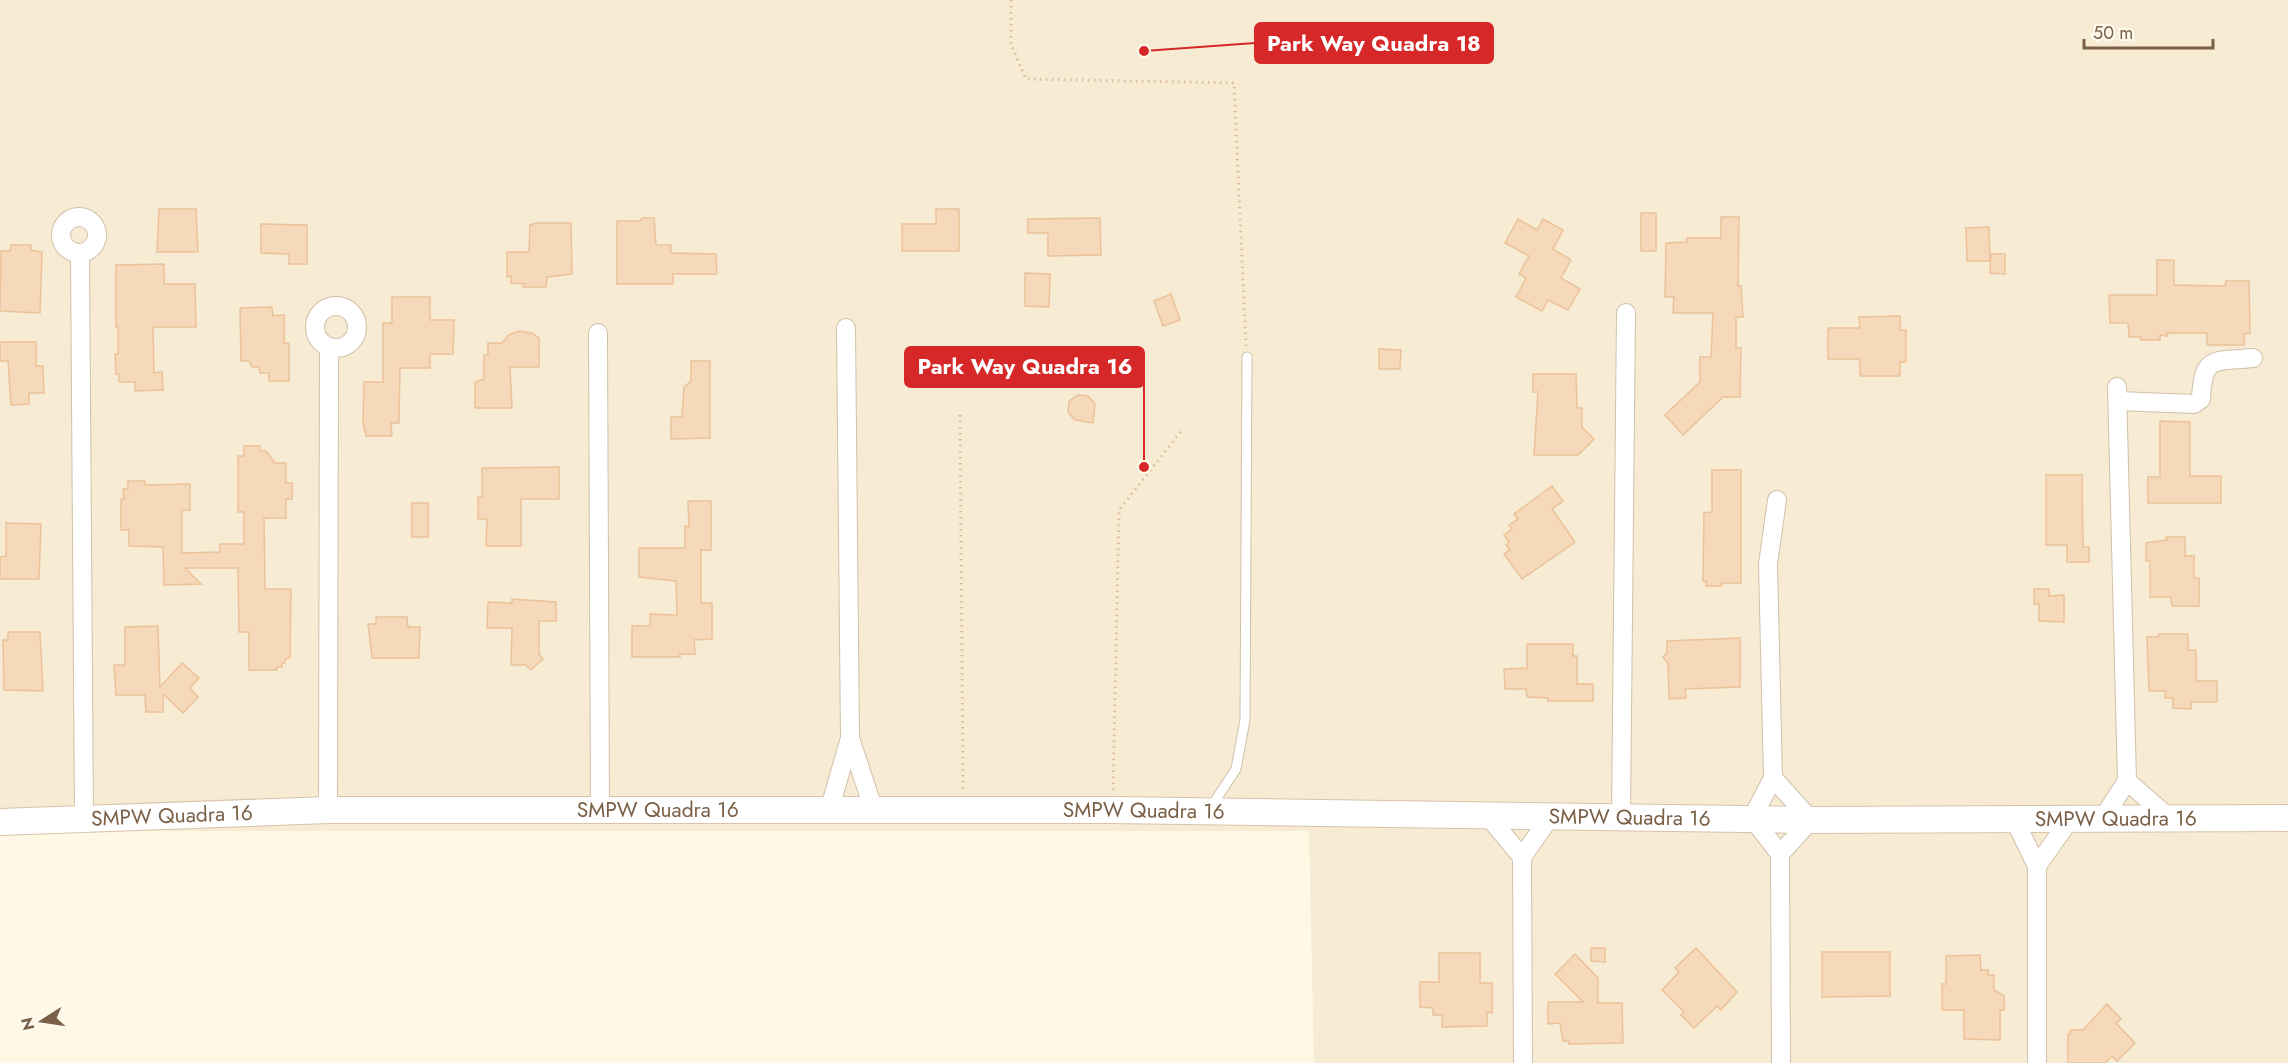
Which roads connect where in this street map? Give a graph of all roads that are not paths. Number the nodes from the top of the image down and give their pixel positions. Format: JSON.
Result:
{"nodes":[{"id":1,"x":80,"y":255,"type":"dead end"},
{"id":2,"x":1626,"y":313,"type":"dead end"},
{"id":3,"x":846,"y":328,"type":"dead end"},
{"id":4,"x":598,"y":333,"type":"dead end"},
{"id":5,"x":329,"y":347,"type":"dead end"},
{"id":6,"x":1247,"y":357,"type":"road end"},
{"id":7,"x":2253,"y":358,"type":"dead end"},
{"id":8,"x":1777,"y":500,"type":"dead end"},
{"id":9,"x":850,"y":738,"type":"junction"},
{"id":10,"x":1773,"y":778,"type":"junction"},
{"id":11,"x":2127,"y":781,"type":"junction"},
{"id":12,"x":328,"y":810,"type":"junction"},
{"id":13,"x":600,"y":810,"type":"junction"},
{"id":14,"x":829,"y":811,"type":"junction"},
{"id":15,"x":874,"y":811,"type":"junction"},
{"id":16,"x":1208,"y":812,"type":"junction"},
{"id":17,"x":1487,"y":815,"type":"junction"},
{"id":18,"x":1551,"y":816,"type":"junction"},
{"id":19,"x":1621,"y":817,"type":"junction"},
{"id":20,"x":2168,"y":817,"type":"junction"},
{"id":21,"x":1752,"y":818,"type":"junction"},
{"id":22,"x":2103,"y":818,"type":"junction"},
{"id":23,"x":2288,"y":818,"type":"edge"},
{"id":24,"x":2014,"y":819,"type":"junction"},
{"id":25,"x":2070,"y":819,"type":"junction"},
{"id":26,"x":84,"y":820,"type":"junction"},
{"id":27,"x":1811,"y":820,"type":"junction"},
{"id":28,"x":0,"y":822,"type":"edge"},
{"id":29,"x":1780,"y":854,"type":"junction"},
{"id":30,"x":1522,"y":857,"type":"junction"},
{"id":31,"x":2037,"y":866,"type":"junction"},
{"id":32,"x":1523,"y":1063,"type":"edge"},
{"id":33,"x":1781,"y":1063,"type":"edge"},
{"id":34,"x":2037,"y":1063,"type":"edge"}],
"edges":[{"from":1,"to":26,"type":"street"},
{"from":2,"to":19,"type":"street"},
{"from":3,"to":9,"type":"street"},
{"from":4,"to":13,"type":"street"},
{"from":5,"to":12,"type":"street"},
{"from":6,"to":16,"type":"lane"},
{"from":7,"to":11,"type":"street"},
{"from":8,"to":10,"type":"street"},
{"from":9,"to":14,"type":"street"},
{"from":9,"to":15,"type":"street"},
{"from":10,"to":21,"type":"street"},
{"from":10,"to":27,"type":"street"},
{"from":11,"to":20,"type":"street"},
{"from":11,"to":22,"type":"street"},
{"from":12,"to":13,"type":"street","name":"SMPW Quadra 16"},
{"from":12,"to":26,"type":"street","name":"SMPW Quadra 16"},
{"from":13,"to":14,"type":"street","name":"SMPW Quadra 16"},
{"from":14,"to":15,"type":"street","name":"SMPW Quadra 16"},
{"from":15,"to":16,"type":"street","name":"SMPW Quadra 16"},
{"from":16,"to":17,"type":"street","name":"SMPW Quadra 16"},
{"from":17,"to":18,"type":"street","name":"SMPW Quadra 16"},
{"from":17,"to":30,"type":"street"},
{"from":18,"to":19,"type":"street","name":"SMPW Quadra 16"},
{"from":18,"to":30,"type":"street"},
{"from":19,"to":21,"type":"street","name":"SMPW Quadra 16"},
{"from":20,"to":22,"type":"street","name":"SMPW Quadra 16"},
{"from":20,"to":23,"type":"street","name":"SMPW Quadra 16"},
{"from":21,"to":27,"type":"street","name":"SMPW Quadra 16"},
{"from":21,"to":29,"type":"street"},
{"from":22,"to":25,"type":"street","name":"SMPW Quadra 16"},
{"from":24,"to":25,"type":"street","name":"SMPW Quadra 16"},
{"from":24,"to":27,"type":"street","name":"SMPW Quadra 16"},
{"from":24,"to":31,"type":"street"},
{"from":25,"to":31,"type":"street"},
{"from":26,"to":28,"type":"street","name":"SMPW Quadra 16"},
{"from":27,"to":29,"type":"street"},
{"from":29,"to":33,"type":"street"},
{"from":30,"to":32,"type":"street"},
{"from":31,"to":34,"type":"street"}]}
